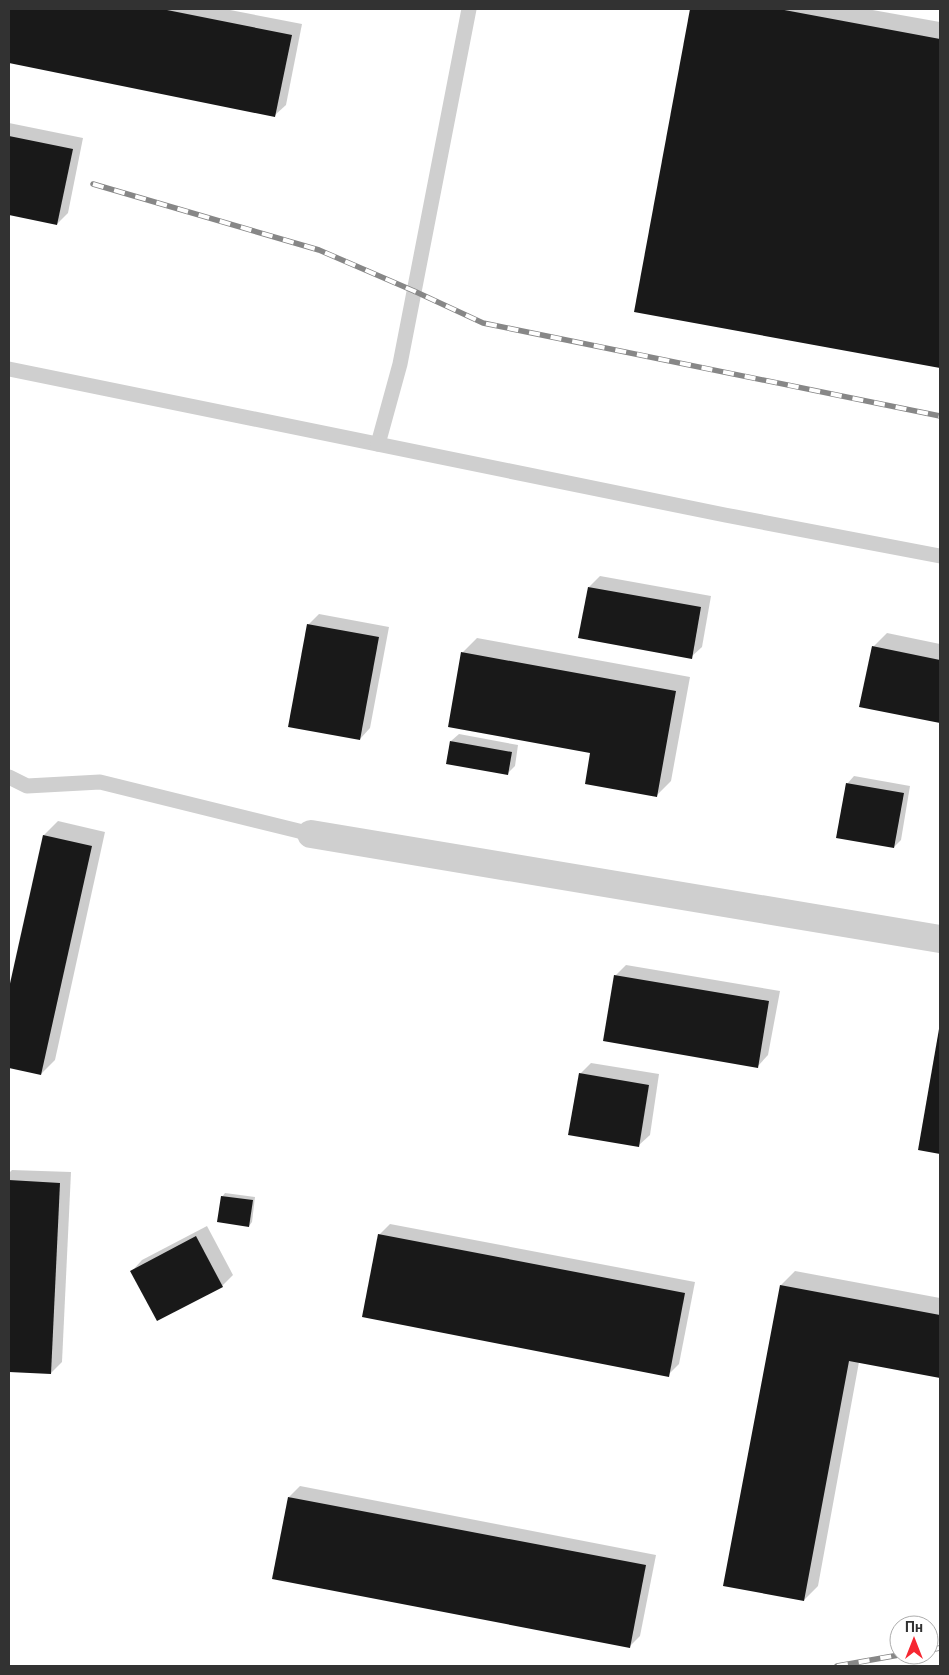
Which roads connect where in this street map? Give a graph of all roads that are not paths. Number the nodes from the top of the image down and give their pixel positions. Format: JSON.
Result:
{"nodes":[{"id":1,"x":469,"y":9,"type":"edge"},
{"id":2,"x":9,"y":369,"type":"edge"},
{"id":3,"x":378,"y":444,"type":"junction"},
{"id":4,"x":940,"y":556,"type":"edge"},
{"id":5,"x":9,"y":777,"type":"edge"},
{"id":6,"x":311,"y":834,"type":"joint"},
{"id":7,"x":940,"y":940,"type":"edge"}],
"edges":[{"from":1,"to":3,"type":"lane"},
{"from":2,"to":3,"type":"lane"},
{"from":3,"to":4,"type":"lane"},
{"from":5,"to":6,"type":"lane"},
{"from":6,"to":7,"type":"street"}]}
